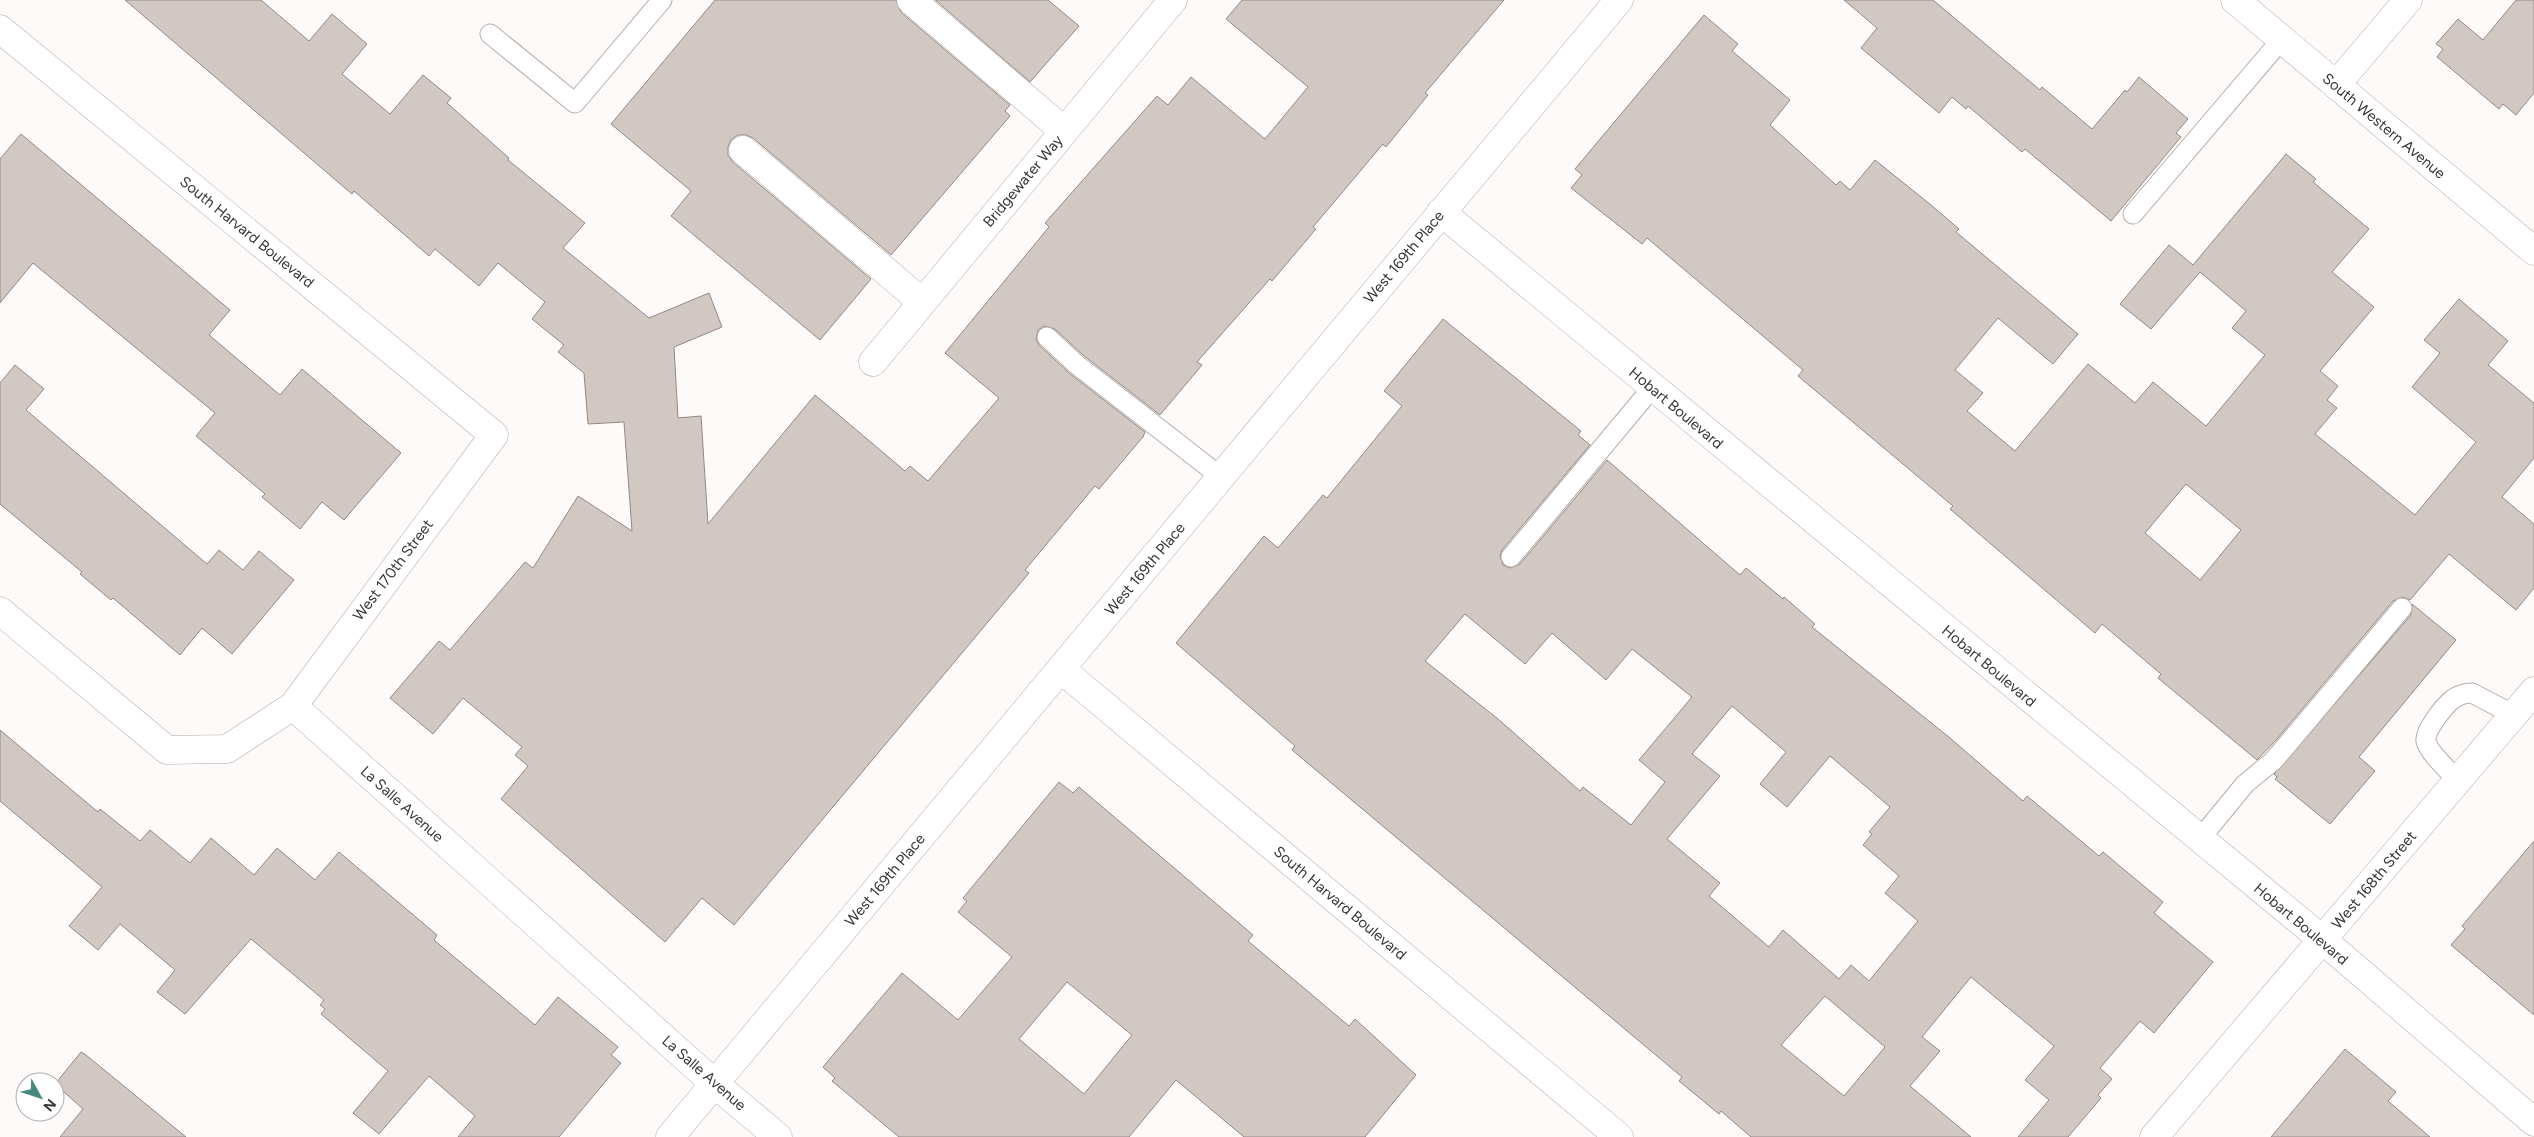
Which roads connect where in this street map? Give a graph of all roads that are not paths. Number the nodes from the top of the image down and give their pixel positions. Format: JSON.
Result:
{"nodes":[{"id":1,"x":662,"y":0,"type":"edge"},
{"id":2,"x":911,"y":0,"type":"edge"},
{"id":3,"x":1173,"y":0,"type":"edge"},
{"id":4,"x":1619,"y":0,"type":"edge"},
{"id":5,"x":2235,"y":0,"type":"edge"},
{"id":6,"x":2408,"y":0,"type":"edge"},
{"id":7,"x":0,"y":29,"type":"edge"},
{"id":8,"x":490,"y":34,"type":"dead end"},
{"id":9,"x":2282,"y":39,"type":"junction"},
{"id":10,"x":2336,"y":85,"type":"junction"},
{"id":11,"x":1064,"y":131,"type":"junction"},
{"id":12,"x":743,"y":150,"type":"dead end"},
{"id":13,"x":1441,"y":212,"type":"junction"},
{"id":14,"x":2133,"y":214,"type":"dead end"},
{"id":15,"x":2534,"y":251,"type":"edge"},
{"id":16,"x":922,"y":302,"type":"junction"},
{"id":17,"x":1048,"y":337,"type":"dead end"},
{"id":18,"x":873,"y":362,"type":"dead end"},
{"id":19,"x":1652,"y":388,"type":"junction"},
{"id":20,"x":494,"y":435,"type":"joint"},
{"id":21,"x":1221,"y":477,"type":"junction"},
{"id":22,"x":1511,"y":557,"type":"dead end"},
{"id":23,"x":2402,"y":608,"type":"dead end"},
{"id":24,"x":0,"y":611,"type":"edge"},
{"id":25,"x":1061,"y":669,"type":"junction"},
{"id":26,"x":2534,"y":691,"type":"edge"},
{"id":27,"x":293,"y":706,"type":"junction"},
{"id":28,"x":2514,"y":715,"type":"junction"},
{"id":29,"x":2458,"y":781,"type":"junction"},
{"id":30,"x":2199,"y":840,"type":"junction"},
{"id":31,"x":2323,"y":940,"type":"junction"},
{"id":32,"x":715,"y":1084,"type":"junction"},
{"id":33,"x":2534,"y":1122,"type":"edge"},
{"id":34,"x":670,"y":1137,"type":"edge"},
{"id":35,"x":778,"y":1137,"type":"edge"},
{"id":36,"x":1619,"y":1137,"type":"edge"},
{"id":37,"x":2154,"y":1137,"type":"edge"}],
"edges":[{"from":1,"to":8,"type":"lane"},
{"from":2,"to":11,"type":"street"},
{"from":3,"to":11,"type":"street","name":"Bridgewater Way"},
{"from":4,"to":13,"type":"street","name":"West 169th Place"},
{"from":5,"to":9,"type":"street","name":"South Western Avenue"},
{"from":6,"to":10,"type":"street"},
{"from":7,"to":20,"type":"street","name":"South Harvard Boulevard"},
{"from":9,"to":10,"type":"street","name":"South Western Avenue"},
{"from":9,"to":14,"type":"lane"},
{"from":10,"to":15,"type":"street","name":"South Western Avenue"},
{"from":11,"to":16,"type":"street","name":"Bridgewater Way"},
{"from":12,"to":16,"type":"street"},
{"from":13,"to":19,"type":"street","name":"Hobart Boulevard"},
{"from":13,"to":21,"type":"street","name":"West 169th Place"},
{"from":16,"to":18,"type":"street","name":"Bridgewater Way"},
{"from":17,"to":21,"type":"lane"},
{"from":19,"to":22,"type":"lane"},
{"from":19,"to":30,"type":"street","name":"Hobart Boulevard"},
{"from":20,"to":27,"type":"street","name":"West 170th Street"},
{"from":21,"to":25,"type":"street","name":"West 169th Place"},
{"from":23,"to":30,"type":"lane"},
{"from":24,"to":27,"type":"street"},
{"from":25,"to":32,"type":"street","name":"West 169th Place"},
{"from":25,"to":36,"type":"street","name":"South Harvard Boulevard"},
{"from":26,"to":28,"type":"street","name":"West 168th Street"},
{"from":27,"to":32,"type":"street","name":"La Salle Avenue"},
{"from":28,"to":29,"type":"street","name":"West 168th Street"},
{"from":28,"to":29,"type":"lane"},
{"from":29,"to":31,"type":"street","name":"West 168th Street"},
{"from":30,"to":31,"type":"street","name":"Hobart Boulevard"},
{"from":31,"to":33,"type":"street","name":"Hobart Boulevard"},
{"from":31,"to":37,"type":"street","name":"West 168th Street"},
{"from":32,"to":34,"type":"street","name":"West 169th Place"},
{"from":32,"to":35,"type":"street","name":"La Salle Avenue"}]}
